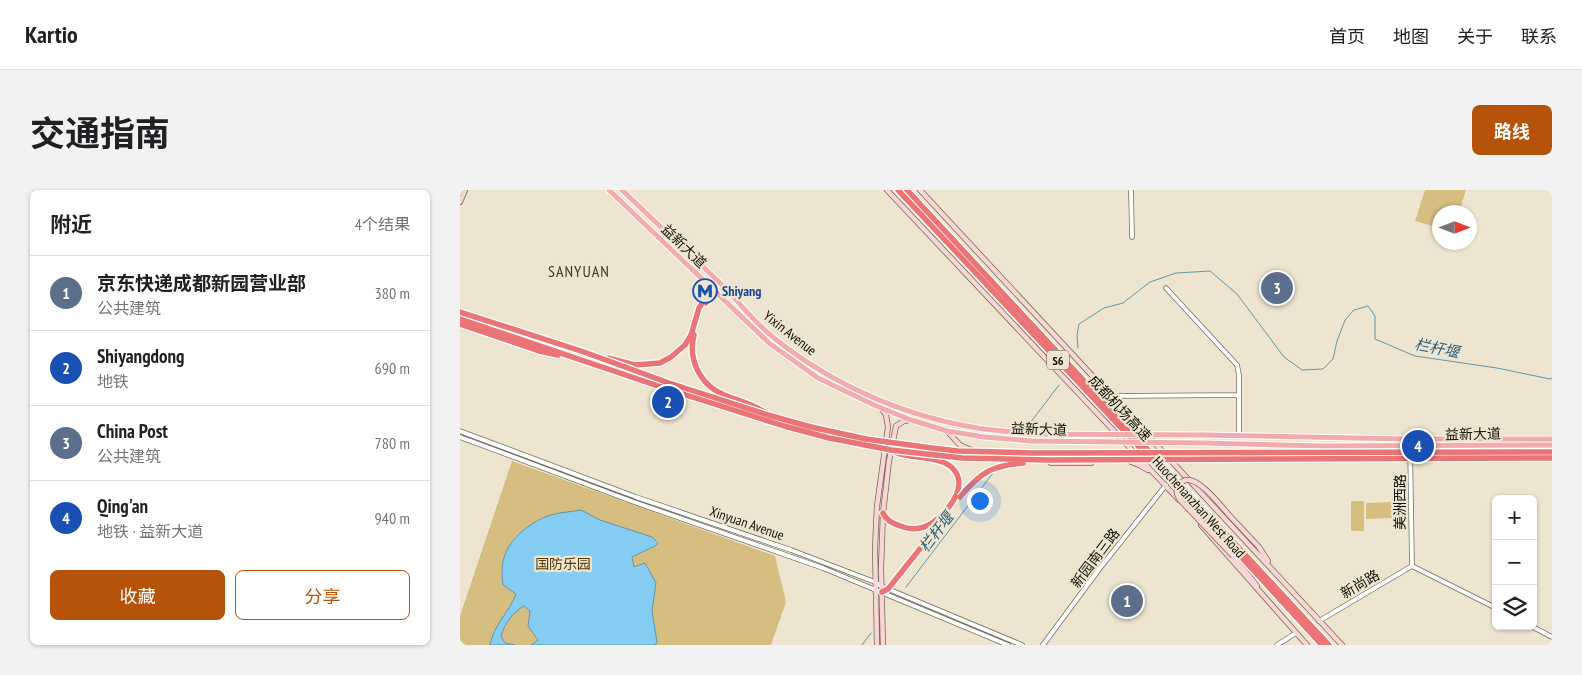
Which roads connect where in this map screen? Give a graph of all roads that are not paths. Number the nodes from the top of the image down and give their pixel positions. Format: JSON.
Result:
{"nodes":[{"id":1,"x":465,"y":190,"type":"edge"},
{"id":2,"x":609,"y":190,"type":"edge"},
{"id":3,"x":622,"y":190,"type":"edge"},
{"id":4,"x":887,"y":190,"type":"edge"},
{"id":5,"x":898,"y":190,"type":"edge"},
{"id":6,"x":907,"y":190,"type":"edge"},
{"id":7,"x":920,"y":190,"type":"edge"},
{"id":8,"x":1131,"y":190,"type":"edge"},
{"id":9,"x":460,"y":202,"type":"edge"},
{"id":10,"x":1132,"y":237,"type":"dead end"},
{"id":11,"x":1166,"y":288,"type":"dead end"},
{"id":12,"x":714,"y":290,"type":"junction"},
{"id":13,"x":460,"y":312,"type":"edge"},
{"id":14,"x":460,"y":318,"type":"edge"},
{"id":15,"x":460,"y":324,"type":"edge"},
{"id":16,"x":692,"y":336,"type":"junction"},
{"id":17,"x":584,"y":352,"type":"junction"},
{"id":18,"x":581,"y":360,"type":"junction"},
{"id":19,"x":1238,"y":395,"type":"junction"},
{"id":20,"x":1111,"y":396,"type":"junction"},
{"id":21,"x":881,"y":408,"type":"junction"},
{"id":22,"x":768,"y":415,"type":"junction"},
{"id":23,"x":911,"y":420,"type":"junction"},
{"id":24,"x":984,"y":429,"type":"joint"},
{"id":25,"x":947,"y":430,"type":"junction"},
{"id":26,"x":460,"y":431,"type":"edge"},
{"id":27,"x":1239,"y":436,"type":"junction"},
{"id":28,"x":460,"y":437,"type":"edge"},
{"id":29,"x":1408,"y":439,"type":"junction"},
{"id":30,"x":1552,"y":440,"type":"edge"},
{"id":31,"x":1552,"y":445,"type":"edge"},
{"id":32,"x":1411,"y":446,"type":"junction"},
{"id":33,"x":891,"y":450,"type":"junction"},
{"id":34,"x":1552,"y":452,"type":"edge"},
{"id":35,"x":1552,"y":458,"type":"edge"},
{"id":36,"x":1049,"y":460,"type":"junction"},
{"id":37,"x":1156,"y":475,"type":"junction"},
{"id":38,"x":1166,"y":485,"type":"junction"},
{"id":39,"x":959,"y":496,"type":"junction"},
{"id":40,"x":883,"y":513,"type":"junction"},
{"id":41,"x":1218,"y":529,"type":"junction"},
{"id":42,"x":1412,"y":566,"type":"junction"},
{"id":43,"x":1276,"y":572,"type":"junction"},
{"id":44,"x":875,"y":582,"type":"junction"},
{"id":45,"x":882,"y":589,"type":"junction"},
{"id":46,"x":1261,"y":594,"type":"junction"},
{"id":47,"x":1492,"y":606,"type":"edge"},
{"id":48,"x":1303,"y":617,"type":"junction"},
{"id":49,"x":1319,"y":621,"type":"junction"},
{"id":50,"x":1537,"y":629,"type":"edge"},
{"id":51,"x":1296,"y":633,"type":"junction"},
{"id":52,"x":1552,"y":637,"type":"edge"},
{"id":53,"x":877,"y":645,"type":"edge"},
{"id":54,"x":882,"y":645,"type":"edge"},
{"id":55,"x":1008,"y":645,"type":"edge"},
{"id":56,"x":1022,"y":645,"type":"edge"},
{"id":57,"x":1043,"y":645,"type":"edge"},
{"id":58,"x":1276,"y":645,"type":"edge"},
{"id":59,"x":1307,"y":645,"type":"edge"},
{"id":60,"x":1322,"y":645,"type":"edge"},
{"id":61,"x":1329,"y":645,"type":"edge"},
{"id":62,"x":1334,"y":645,"type":"edge"},
{"id":63,"x":1342,"y":645,"type":"edge"}],
"edges":[{"from":1,"to":9,"type":"main road"},
{"from":2,"to":12,"type":"main road","name":"益新大道"},
{"from":3,"to":24,"type":"main road","name":"Yixin Avenue"},
{"from":4,"to":37,"type":"main road","name":"Huochenanzhan West Road","number":"S6"},
{"from":5,"to":41,"type":"highway","name":"成都机场高速","number":"S6"},
{"from":6,"to":41,"type":"highway","name":"成都机场高速","number":"S6"},
{"from":7,"to":20,"type":"main road"},
{"from":8,"to":10,"type":"street"},
{"from":11,"to":19,"type":"street"},
{"from":12,"to":16,"type":"highway"},
{"from":12,"to":21,"type":"main road","name":"益新大道"},
{"from":13,"to":17,"type":"highway","bridge":true},
{"from":14,"to":18,"type":"highway","bridge":true},
{"from":15,"to":18,"type":"highway","bridge":true},
{"from":16,"to":17,"type":"highway","bridge":true},
{"from":16,"to":22,"type":"highway","bridge":true},
{"from":17,"to":22,"type":"highway","bridge":true},
{"from":18,"to":33,"type":"highway","bridge":true},
{"from":19,"to":20,"type":"street"},
{"from":19,"to":27,"type":"street"},
{"from":20,"to":43,"type":"main road"},
{"from":21,"to":23,"type":"main road","name":"益新大道"},
{"from":21,"to":44,"type":"main road"},
{"from":22,"to":34,"type":"highway","bridge":true},
{"from":23,"to":25,"type":"main road","name":"益新大道"},
{"from":23,"to":40,"type":"main road"},
{"from":24,"to":27,"type":"main road","name":"益新大道","bridge":true},
{"from":25,"to":32,"type":"main road","name":"益新大道","bridge":true},
{"from":25,"to":37,"type":"main road"},
{"from":26,"to":44,"type":"street","name":"Xinyuan Avenue"},
{"from":27,"to":29,"type":"main road","name":"益新大道"},
{"from":28,"to":45,"type":"street","name":"Xinyuan Avenue"},
{"from":29,"to":30,"type":"main road","name":"益新大道"},
{"from":29,"to":32,"type":"street","name":"美洲西路"},
{"from":31,"to":32,"type":"main road","name":"益新大道"},
{"from":32,"to":42,"type":"street","name":"美洲西路"},
{"from":33,"to":36,"type":"highway","bridge":true},
{"from":33,"to":39,"type":"highway"},
{"from":35,"to":36,"type":"highway","bridge":true},
{"from":36,"to":39,"type":"highway","bridge":true},
{"from":37,"to":38,"type":"main road","name":"Huochenanzhan West Road","number":"S6"},
{"from":38,"to":46,"type":"main road","name":"Huochenanzhan West Road","number":"S6"},
{"from":38,"to":57,"type":"street","name":"新园南三路"},
{"from":39,"to":40,"type":"highway"},
{"from":39,"to":45,"type":"highway"},
{"from":40,"to":45,"type":"main road"},
{"from":41,"to":48,"type":"highway","name":"成都机场高速","number":"S6"},
{"from":41,"to":60,"type":"highway","name":"成都机场高速","number":"S6"},
{"from":42,"to":47,"type":"street"},
{"from":42,"to":49,"type":"street","name":"新尚路"},
{"from":43,"to":46,"type":"main road","bridge":true},
{"from":43,"to":49,"type":"main road"},
{"from":44,"to":45,"type":"main road"},
{"from":45,"to":53,"type":"main road"},
{"from":45,"to":54,"type":"main road"},
{"from":45,"to":55,"type":"street","name":"Xinyuan Avenue"},
{"from":45,"to":56,"type":"street","name":"Xinyuan Avenue"},
{"from":46,"to":51,"type":"main road","name":"Huochenanzhan West Road","number":"S6"},
{"from":48,"to":61,"type":"highway","name":"成都机场高速","number":"S6"},
{"from":48,"to":62,"type":"highway"},
{"from":49,"to":63,"type":"main road"},
{"from":50,"to":52,"type":"street"},
{"from":51,"to":58,"type":"street"},
{"from":51,"to":59,"type":"main road","name":"Huochenanzhan West Road","number":"S6"}]}
